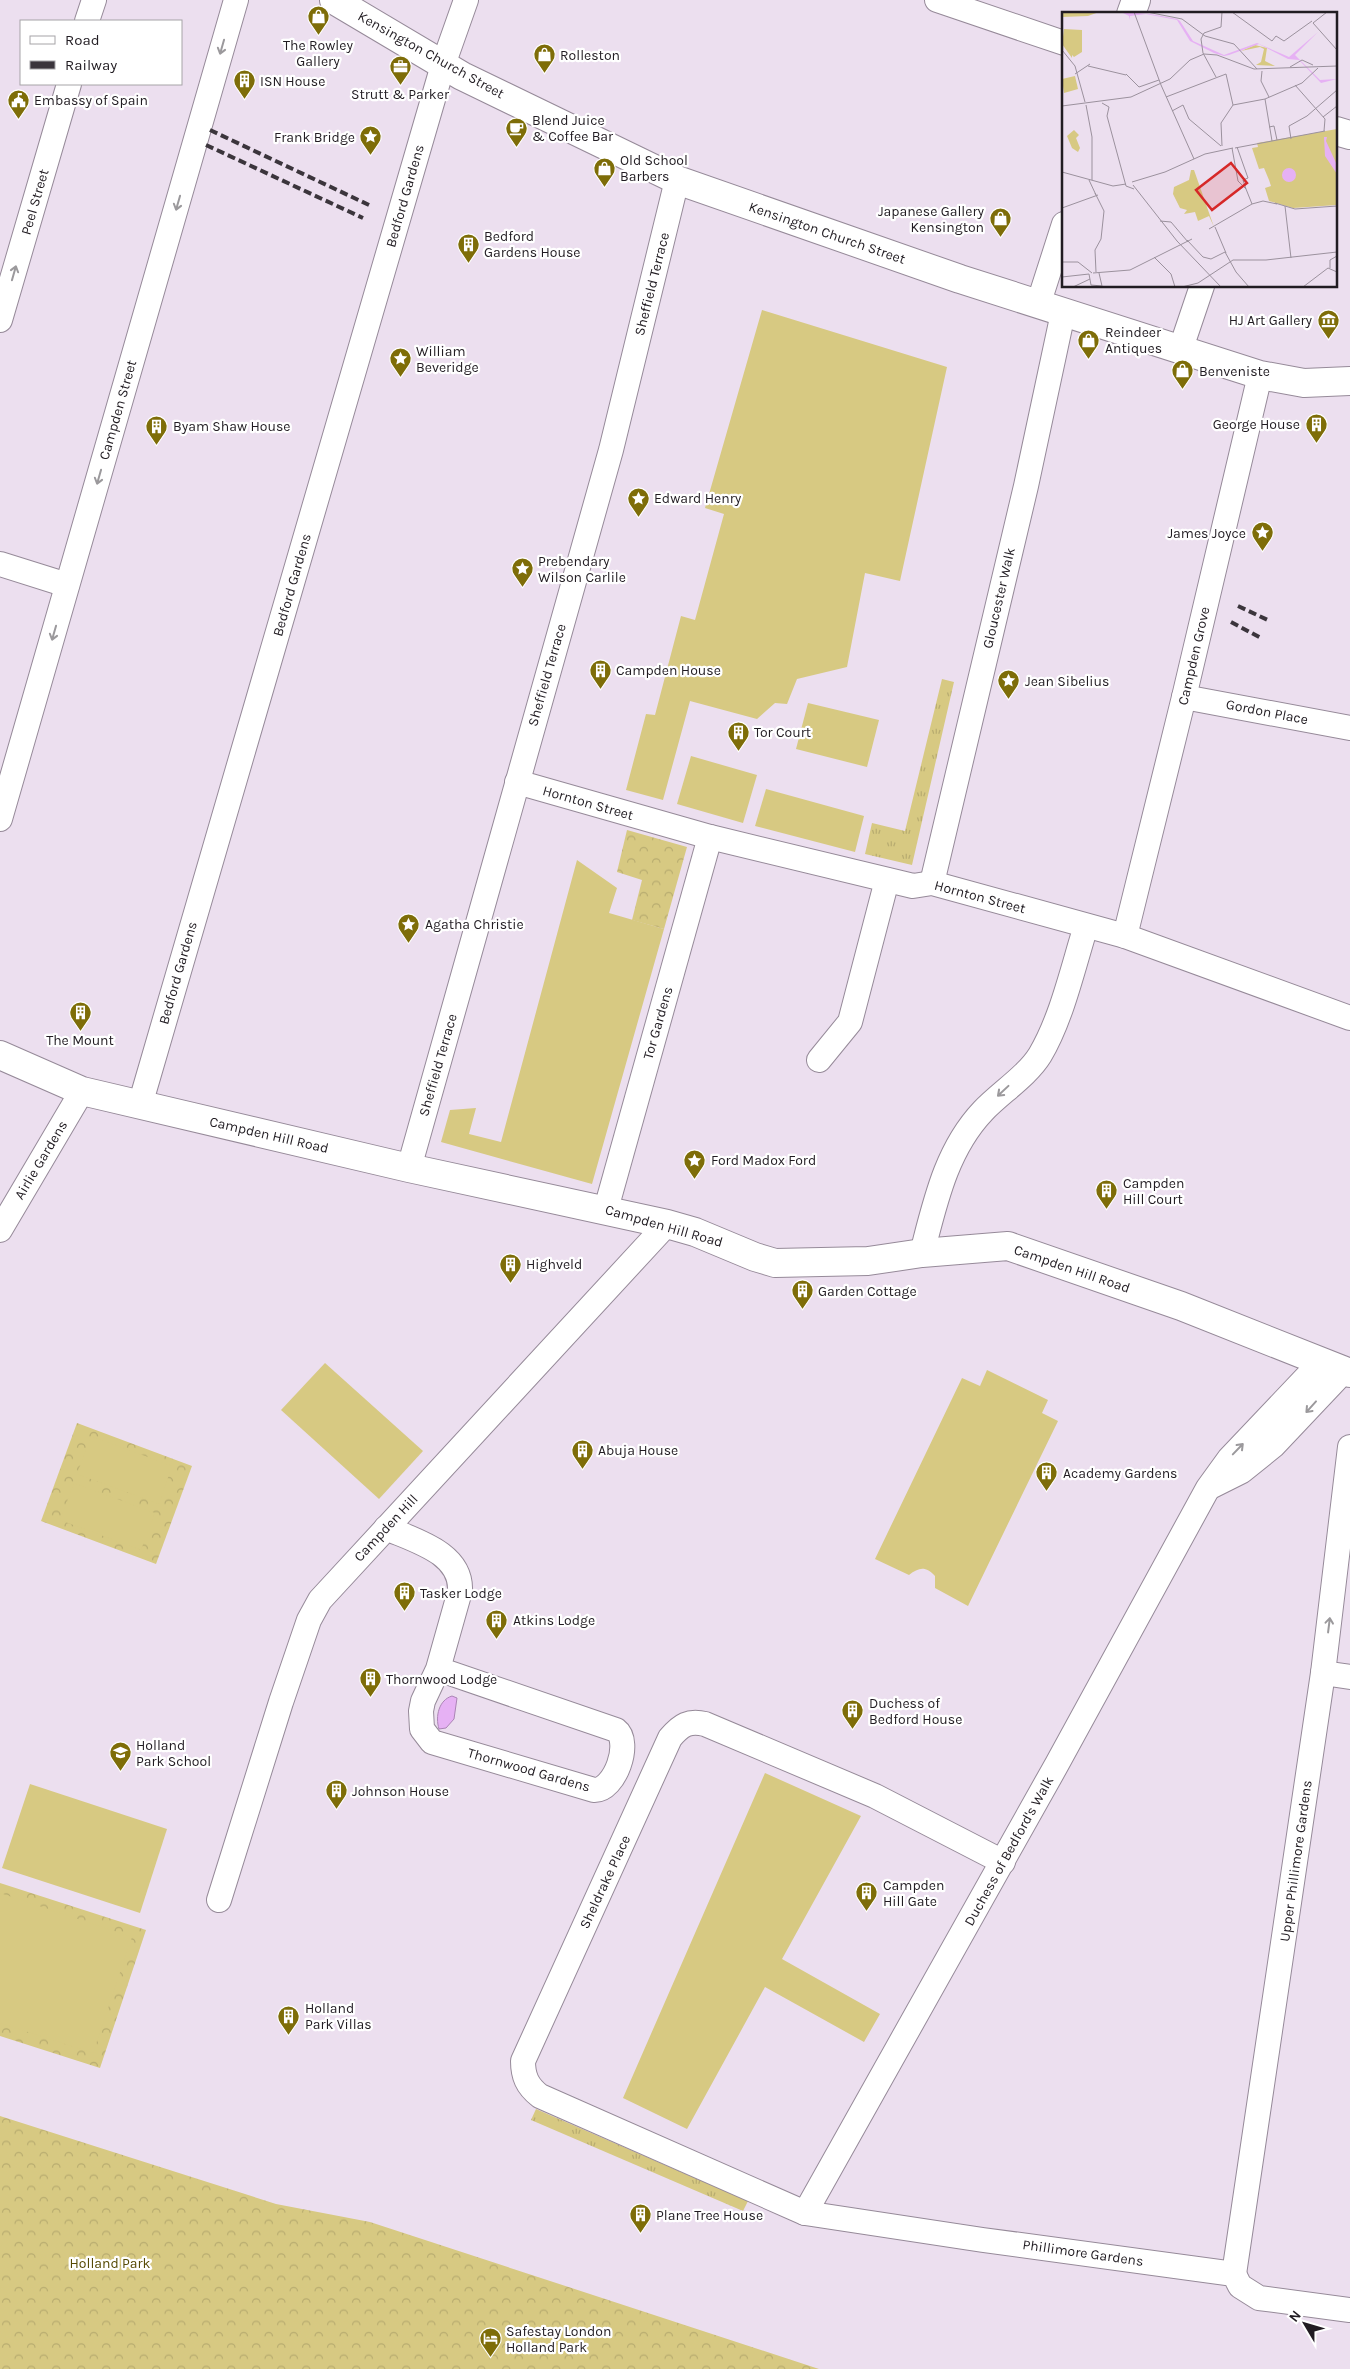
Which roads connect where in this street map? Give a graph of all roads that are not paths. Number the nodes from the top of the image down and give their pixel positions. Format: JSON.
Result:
{"nodes":[{"id":1,"x":94,"y":0,"type":"edge"},
{"id":2,"x":236,"y":0,"type":"edge"},
{"id":3,"x":334,"y":0,"type":"edge"},
{"id":4,"x":466,"y":0,"type":"edge"},
{"id":5,"x":938,"y":0,"type":"edge"},
{"id":6,"x":1136,"y":0,"type":"edge"},
{"id":7,"x":1132,"y":12,"type":"edge"},
{"id":8,"x":87,"y":20,"type":"edge"},
{"id":9,"x":1062,"y":42,"type":"edge"},
{"id":10,"x":443,"y":65,"type":"junction"},
{"id":11,"x":69,"y":85,"type":"edge"},
{"id":12,"x":676,"y":180,"type":"junction"},
{"id":13,"x":1062,"y":237,"type":"edge"},
{"id":14,"x":1201,"y":288,"type":"edge"},
{"id":15,"x":1051,"y":309,"type":"junction"},
{"id":16,"x":0,"y":320,"type":"edge"},
{"id":17,"x":1180,"y":351,"type":"junction"},
{"id":18,"x":1260,"y":375,"type":"junction"},
{"id":19,"x":1350,"y":381,"type":"edge"},
{"id":20,"x":0,"y":564,"type":"edge"},
{"id":21,"x":68,"y":585,"type":"junction"},
{"id":22,"x":1184,"y":697,"type":"junction"},
{"id":23,"x":1350,"y":728,"type":"edge"},
{"id":24,"x":517,"y":782,"type":"junction"},
{"id":25,"x":0,"y":819,"type":"edge"},
{"id":26,"x":710,"y":836,"type":"junction"},
{"id":27,"x":886,"y":880,"type":"junction"},
{"id":28,"x":932,"y":883,"type":"junction"},
{"id":29,"x":1086,"y":926,"type":"junction"},
{"id":30,"x":1125,"y":936,"type":"junction"},
{"id":31,"x":1350,"y":1018,"type":"edge"},
{"id":32,"x":0,"y":1055,"type":"edge"},
{"id":33,"x":819,"y":1060,"type":"dead end"},
{"id":34,"x":82,"y":1091,"type":"junction"},
{"id":35,"x":140,"y":1105,"type":"junction"},
{"id":36,"x":409,"y":1168,"type":"junction"},
{"id":37,"x":606,"y":1209,"type":"junction"},
{"id":38,"x":667,"y":1224,"type":"junction"},
{"id":39,"x":0,"y":1230,"type":"edge"},
{"id":40,"x":922,"y":1253,"type":"junction"},
{"id":41,"x":1338,"y":1368,"type":"edge"},
{"id":42,"x":1350,"y":1447,"type":"edge"},
{"id":43,"x":386,"y":1528,"type":"junction"},
{"id":44,"x":438,"y":1669,"type":"junction"},
{"id":45,"x":1324,"y":1674,"type":"junction"},
{"id":46,"x":1350,"y":1678,"type":"edge"},
{"id":47,"x":1003,"y":1862,"type":"junction"},
{"id":48,"x":219,"y":1900,"type":"dead end"},
{"id":49,"x":805,"y":2213,"type":"junction"},
{"id":50,"x":1234,"y":2274,"type":"junction"},
{"id":51,"x":1350,"y":2310,"type":"edge"}],
"edges":[{"from":1,"to":8,"type":"street"},
{"from":2,"to":21,"type":"street","name":"Campden Street","one_way":true},
{"from":3,"to":10,"type":"street","name":"Kensington Church Street"},
{"from":4,"to":10,"type":"street","name":"Bedford Gardens"},
{"from":5,"to":9,"type":"street"},
{"from":6,"to":7,"type":"street"},
{"from":10,"to":12,"type":"street","name":"Kensington Church Street"},
{"from":10,"to":35,"type":"street","name":"Bedford Gardens"},
{"from":16,"to":11,"type":"street","name":"Peel Street","one_way":true},
{"from":12,"to":15,"type":"street","name":"Kensington Church Street"},
{"from":12,"to":24,"type":"street","name":"Sheffield Terrace"},
{"from":13,"to":15,"type":"street","name":"Gloucester Walk"},
{"from":14,"to":17,"type":"street"},
{"from":15,"to":17,"type":"street","name":"Kensington Church Street"},
{"from":15,"to":28,"type":"street","name":"Gloucester Walk"},
{"from":17,"to":18,"type":"street","name":"Kensington Church Street"},
{"from":18,"to":19,"type":"street","name":"Kensington Church Street"},
{"from":18,"to":22,"type":"street","name":"Campden Grove"},
{"from":20,"to":21,"type":"street"},
{"from":21,"to":25,"type":"street","name":"Campden Street","one_way":true},
{"from":22,"to":23,"type":"street","name":"Gordon Place"},
{"from":22,"to":30,"type":"street","name":"Campden Grove"},
{"from":24,"to":26,"type":"street","name":"Hornton Street"},
{"from":24,"to":36,"type":"street","name":"Sheffield Terrace"},
{"from":26,"to":27,"type":"street","name":"Hornton Street"},
{"from":26,"to":37,"type":"street","name":"Tor Gardens"},
{"from":27,"to":28,"type":"street","name":"Hornton Street"},
{"from":27,"to":33,"type":"street"},
{"from":28,"to":29,"type":"street","name":"Hornton Street"},
{"from":29,"to":30,"type":"street","name":"Hornton Street"},
{"from":29,"to":40,"type":"street","one_way":true},
{"from":30,"to":31,"type":"street","name":"Hornton Street"},
{"from":32,"to":34,"type":"street","name":"Campden Hill Road"},
{"from":34,"to":35,"type":"street","name":"Campden Hill Road"},
{"from":34,"to":39,"type":"street","name":"Airlie Gardens"},
{"from":35,"to":36,"type":"street","name":"Campden Hill Road"},
{"from":36,"to":37,"type":"street","name":"Campden Hill Road"},
{"from":37,"to":38,"type":"street","name":"Campden Hill Road"},
{"from":38,"to":40,"type":"street","name":"Campden Hill Road"},
{"from":38,"to":43,"type":"street","name":"Campden Hill"},
{"from":40,"to":41,"type":"street","name":"Campden Hill Road"},
{"from":41,"to":47,"type":"street","name":"Duchess of Bedford's Walk"},
{"from":45,"to":42,"type":"street","name":"Upper Phillimore Gardens","one_way":true},
{"from":43,"to":44,"type":"street","name":"Thornwood Gardens"},
{"from":43,"to":48,"type":"street","name":"Campden Hill"},
{"from":44,"to":44,"type":"street","name":"Thornwood Gardens"},
{"from":45,"to":46,"type":"street"},
{"from":45,"to":50,"type":"street","name":"Upper Phillimore Gardens"},
{"from":47,"to":49,"type":"street","name":"Duchess of Bedford's Walk"},
{"from":47,"to":49,"type":"street","name":"Sheldrake Place"},
{"from":49,"to":50,"type":"street","name":"Phillimore Gardens"},
{"from":50,"to":51,"type":"street"}]}
